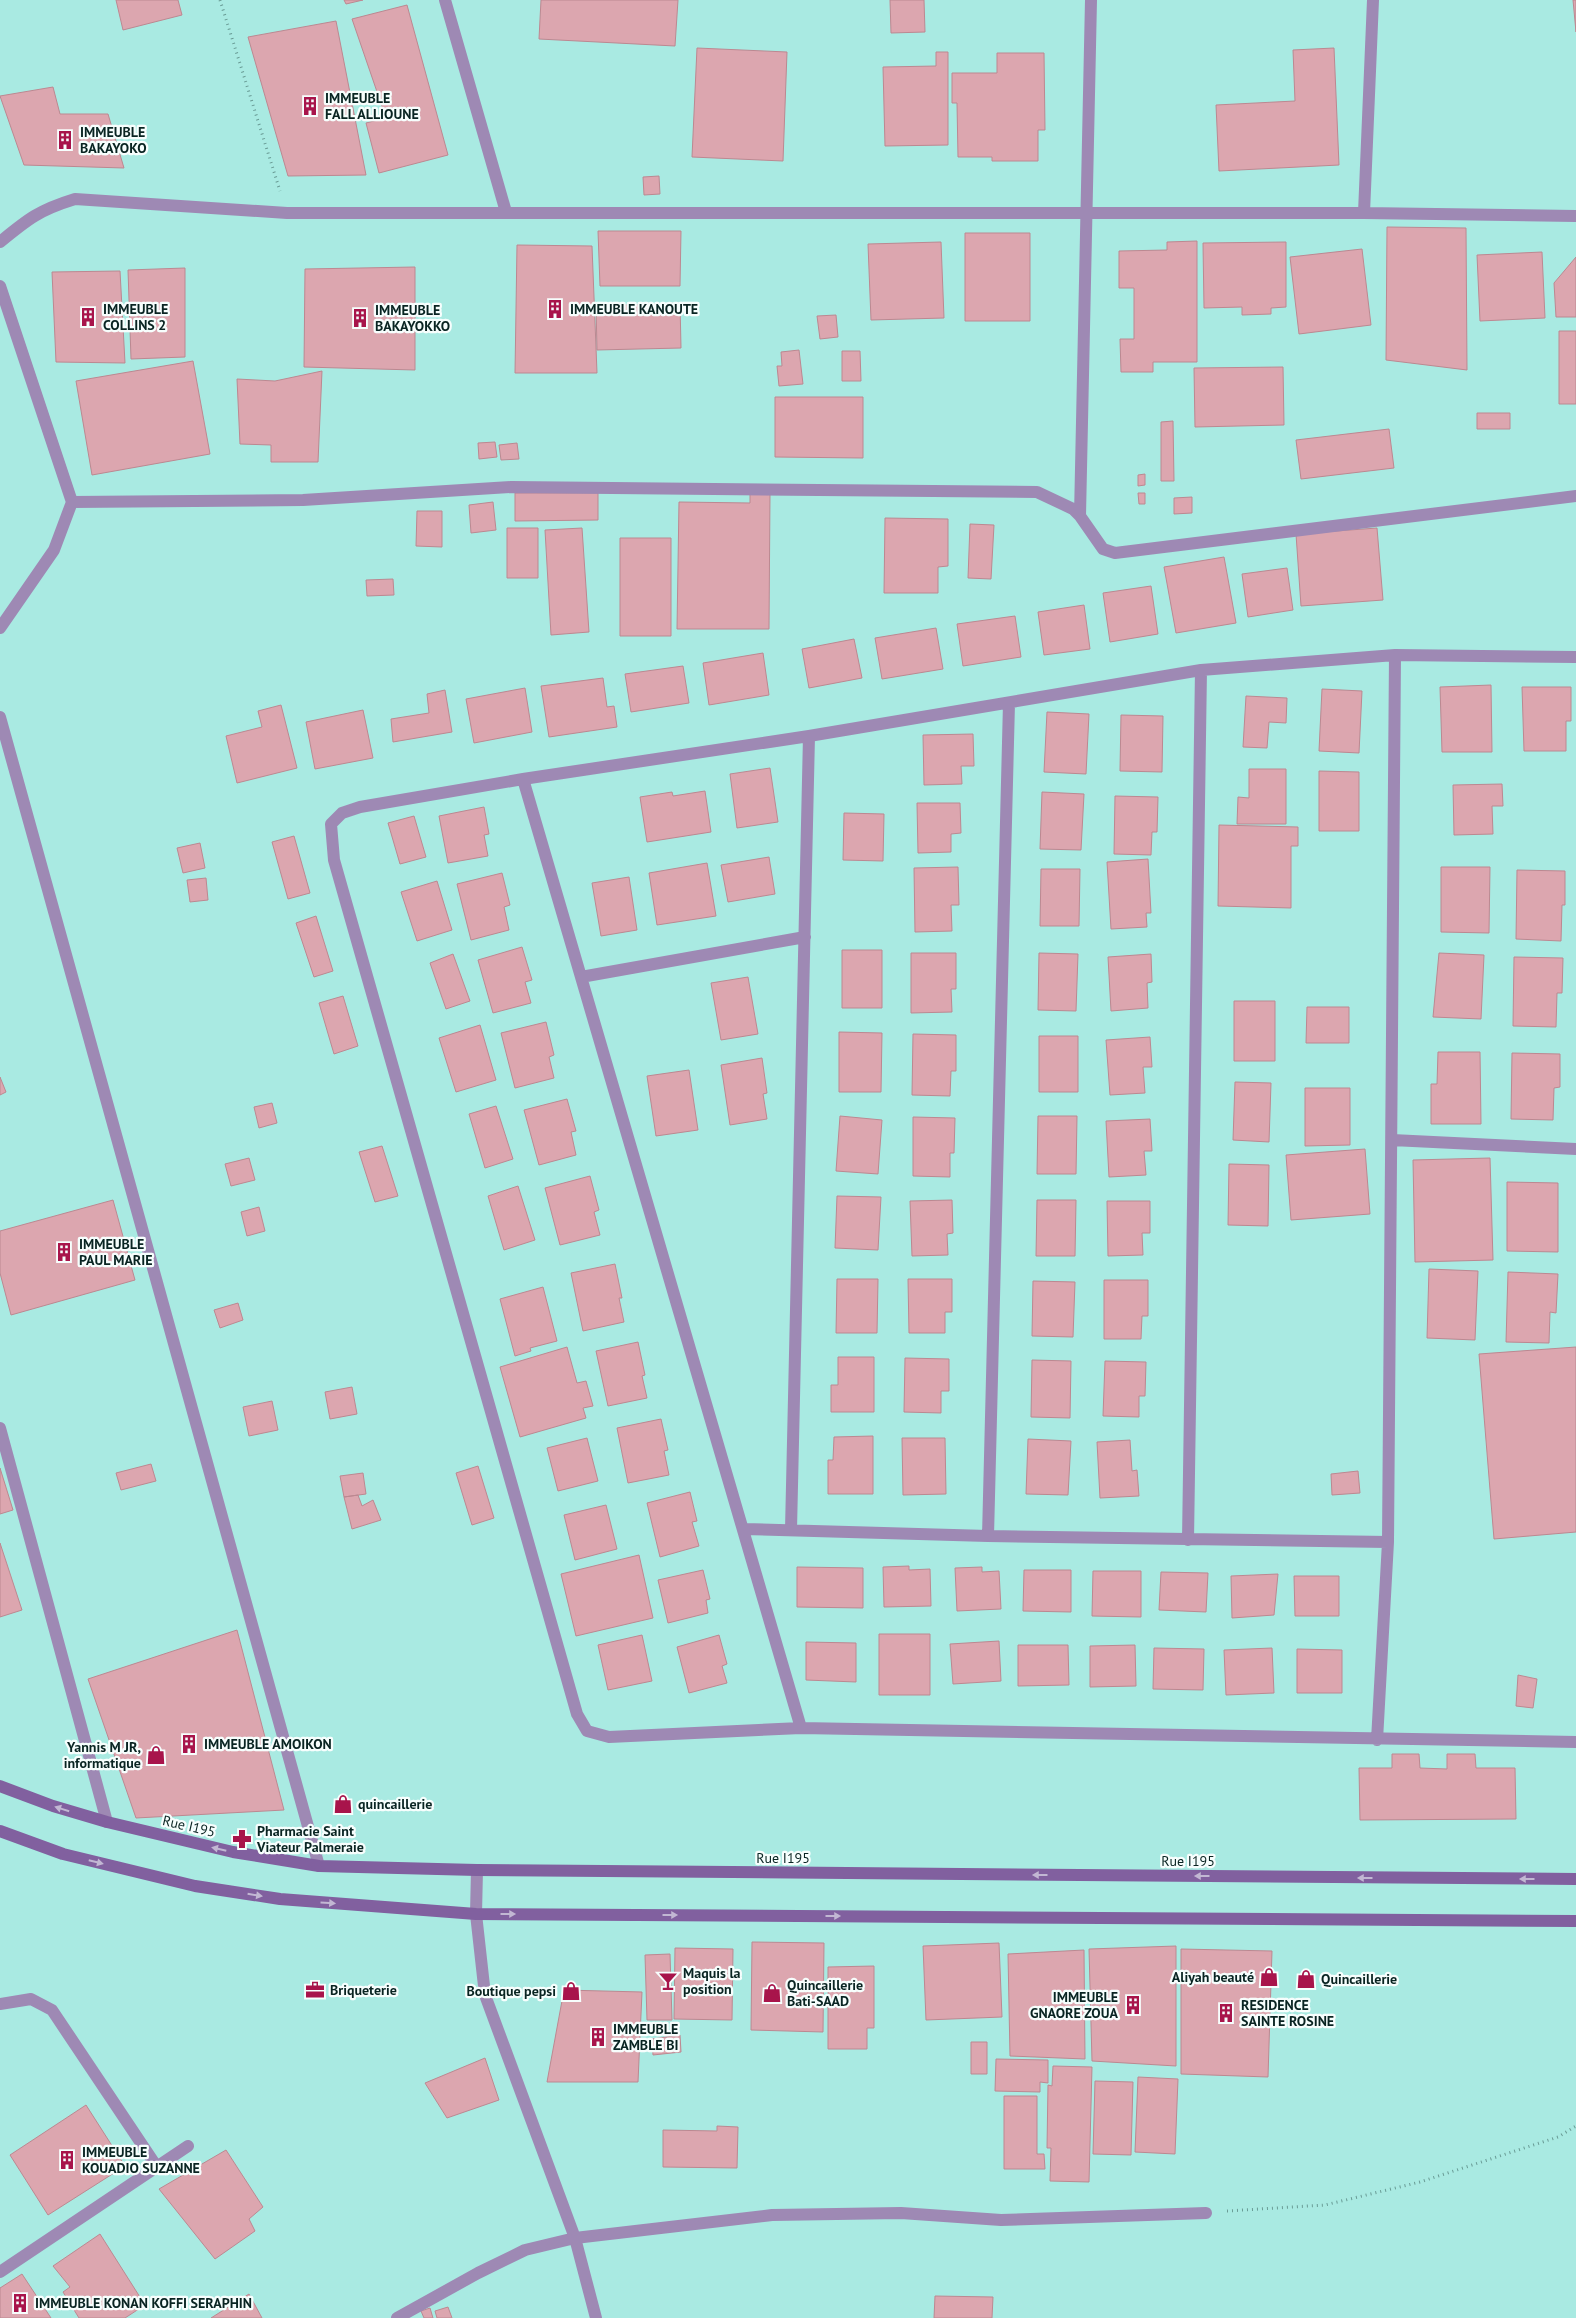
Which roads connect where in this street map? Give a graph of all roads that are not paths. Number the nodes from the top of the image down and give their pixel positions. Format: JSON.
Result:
{"nodes":[{"id":1,"x":445,"y":0,"type":"edge"},
{"id":2,"x":1091,"y":0,"type":"edge"},
{"id":3,"x":1373,"y":0,"type":"edge"},
{"id":4,"x":506,"y":212,"type":"junction"},
{"id":5,"x":1086,"y":213,"type":"junction"},
{"id":6,"x":1364,"y":213,"type":"junction"},
{"id":7,"x":1576,"y":216,"type":"edge"},
{"id":8,"x":0,"y":242,"type":"edge"},
{"id":9,"x":0,"y":286,"type":"edge"},
{"id":10,"x":1576,"y":496,"type":"edge"},
{"id":11,"x":72,"y":502,"type":"junction"},
{"id":12,"x":1080,"y":516,"type":"junction"},
{"id":13,"x":0,"y":628,"type":"edge"},
{"id":14,"x":1395,"y":655,"type":"junction"},
{"id":15,"x":1576,"y":657,"type":"edge"},
{"id":16,"x":1202,"y":670,"type":"junction"},
{"id":17,"x":1009,"y":702,"type":"junction"},
{"id":18,"x":0,"y":717,"type":"edge"},
{"id":19,"x":809,"y":736,"type":"junction"},
{"id":20,"x":523,"y":779,"type":"junction"},
{"id":21,"x":805,"y":937,"type":"junction"},
{"id":22,"x":581,"y":977,"type":"junction"},
{"id":23,"x":1392,"y":1140,"type":"junction"},
{"id":24,"x":1576,"y":1149,"type":"edge"},
{"id":25,"x":0,"y":1428,"type":"edge"},
{"id":26,"x":744,"y":1529,"type":"junction"},
{"id":27,"x":791,"y":1530,"type":"junction"},
{"id":28,"x":988,"y":1536,"type":"junction"},
{"id":29,"x":1188,"y":1540,"type":"junction"},
{"id":30,"x":1388,"y":1542,"type":"junction"},
{"id":31,"x":800,"y":1728,"type":"junction"},
{"id":32,"x":1377,"y":1740,"type":"junction"},
{"id":33,"x":1576,"y":1742,"type":"edge"},
{"id":34,"x":0,"y":1786,"type":"edge"},
{"id":35,"x":108,"y":1822,"type":"junction"},
{"id":36,"x":0,"y":1830,"type":"edge"},
{"id":37,"x":319,"y":1866,"type":"junction"},
{"id":38,"x":477,"y":1870,"type":"junction"},
{"id":39,"x":1576,"y":1879,"type":"edge"},
{"id":40,"x":476,"y":1914,"type":"junction"},
{"id":41,"x":1576,"y":1921,"type":"edge"},
{"id":42,"x":0,"y":2004,"type":"edge"},
{"id":43,"x":188,"y":2146,"type":"dead end"},
{"id":44,"x":157,"y":2167,"type":"junction"},
{"id":45,"x":1206,"y":2213,"type":"road end"},
{"id":46,"x":575,"y":2238,"type":"junction"},
{"id":47,"x":0,"y":2272,"type":"edge"},
{"id":48,"x":397,"y":2318,"type":"edge"},
{"id":49,"x":596,"y":2318,"type":"edge"}],
"edges":[{"from":1,"to":4,"type":"street"},
{"from":2,"to":5,"type":"street"},
{"from":3,"to":6,"type":"street"},
{"from":4,"to":5,"type":"street"},
{"from":4,"to":8,"type":"street"},
{"from":5,"to":6,"type":"street"},
{"from":5,"to":12,"type":"street"},
{"from":6,"to":7,"type":"street"},
{"from":9,"to":11,"type":"street"},
{"from":10,"to":12,"type":"street"},
{"from":11,"to":12,"type":"street"},
{"from":11,"to":13,"type":"street"},
{"from":14,"to":15,"type":"street"},
{"from":14,"to":16,"type":"street"},
{"from":14,"to":23,"type":"street"},
{"from":16,"to":17,"type":"street"},
{"from":16,"to":29,"type":"street"},
{"from":17,"to":19,"type":"street"},
{"from":17,"to":28,"type":"street"},
{"from":18,"to":37,"type":"street"},
{"from":19,"to":20,"type":"street"},
{"from":19,"to":21,"type":"street"},
{"from":20,"to":22,"type":"street"},
{"from":20,"to":31,"type":"street"},
{"from":21,"to":22,"type":"street"},
{"from":21,"to":27,"type":"street"},
{"from":22,"to":26,"type":"street"},
{"from":23,"to":24,"type":"street"},
{"from":23,"to":30,"type":"street"},
{"from":25,"to":35,"type":"street"},
{"from":26,"to":27,"type":"street"},
{"from":26,"to":31,"type":"street"},
{"from":27,"to":28,"type":"street"},
{"from":28,"to":29,"type":"street"},
{"from":29,"to":30,"type":"street"},
{"from":30,"to":32,"type":"street"},
{"from":31,"to":32,"type":"street"},
{"from":32,"to":33,"type":"street"},
{"from":35,"to":34,"type":"main road","name":"Rue I195","one_way":true},
{"from":37,"to":35,"type":"main road","name":"Rue I195","one_way":true},
{"from":36,"to":40,"type":"main road","one_way":true},
{"from":37,"to":38,"type":"main road","name":"Rue I195"},
{"from":39,"to":38,"type":"main road","name":"Rue I195","one_way":true},
{"from":38,"to":40,"type":"street"},
{"from":40,"to":41,"type":"main road","one_way":true},
{"from":40,"to":46,"type":"street"},
{"from":42,"to":44,"type":"street"},
{"from":43,"to":44,"type":"street"},
{"from":44,"to":47,"type":"street"},
{"from":45,"to":46,"type":"street"},
{"from":46,"to":48,"type":"street"},
{"from":46,"to":49,"type":"street"}]}
